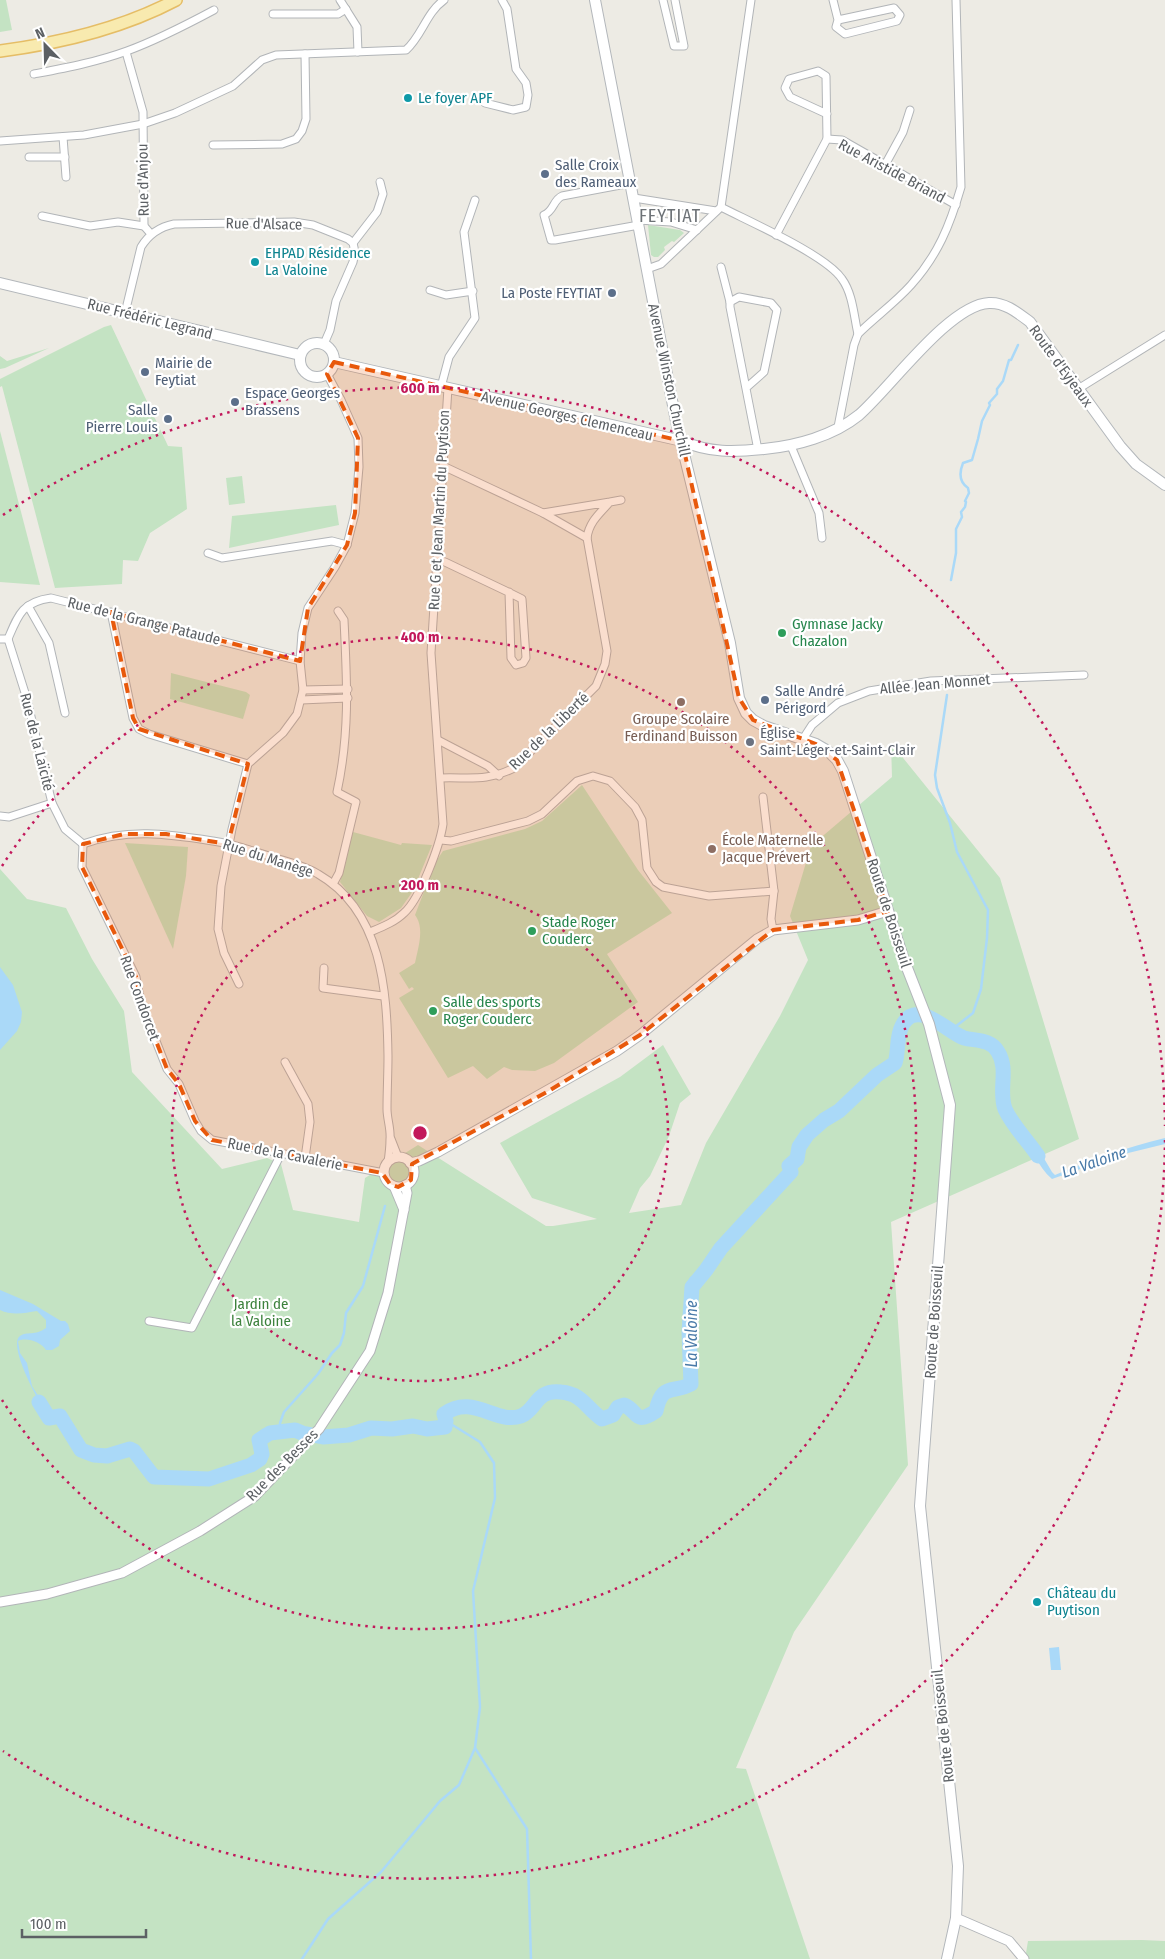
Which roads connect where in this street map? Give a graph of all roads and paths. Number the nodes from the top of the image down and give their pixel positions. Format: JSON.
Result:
{"nodes":[{"id":1,"x":176,"y":0,"type":"edge"},
{"id":2,"x":340,"y":0,"type":"edge"},
{"id":3,"x":444,"y":0,"type":"edge"},
{"id":4,"x":502,"y":0,"type":"edge"},
{"id":5,"x":595,"y":0,"type":"edge"},
{"id":6,"x":663,"y":0,"type":"edge"},
{"id":7,"x":675,"y":0,"type":"edge"},
{"id":8,"x":751,"y":0,"type":"edge"},
{"id":9,"x":833,"y":0,"type":"edge"},
{"id":10,"x":956,"y":0,"type":"edge"},
{"id":11,"x":346,"y":9,"type":"junction"},
{"id":12,"x":214,"y":10,"type":"dead end"},
{"id":13,"x":272,"y":14,"type":"dead end"},
{"id":14,"x":838,"y":20,"type":"junction"},
{"id":15,"x":0,"y":51,"type":"edge"},
{"id":16,"x":126,"y":52,"type":"junction"},
{"id":17,"x":358,"y":52,"type":"junction"},
{"id":18,"x":305,"y":54,"type":"junction"},
{"id":19,"x":34,"y":74,"type":"dead end"},
{"id":20,"x":485,"y":103,"type":"dead end"},
{"id":21,"x":910,"y":110,"type":"dead end"},
{"id":22,"x":826,"y":114,"type":"junction"},
{"id":23,"x":143,"y":124,"type":"junction"},
{"id":24,"x":63,"y":137,"type":"junction"},
{"id":25,"x":827,"y":139,"type":"junction"},
{"id":26,"x":0,"y":141,"type":"edge"},
{"id":27,"x":213,"y":145,"type":"dead end"},
{"id":28,"x":65,"y":156,"type":"junction"},
{"id":29,"x":29,"y":157,"type":"dead end"},
{"id":30,"x":885,"y":164,"type":"junction"},
{"id":31,"x":66,"y":176,"type":"dead end"},
{"id":32,"x":380,"y":182,"type":"dead end"},
{"id":33,"x":631,"y":184,"type":"junction"},
{"id":34,"x":634,"y":198,"type":"junction"},
{"id":35,"x":475,"y":200,"type":"dead end"},
{"id":36,"x":956,"y":205,"type":"junction"},
{"id":37,"x":719,"y":209,"type":"junction"},
{"id":38,"x":42,"y":216,"type":"dead end"},
{"id":39,"x":638,"y":222,"type":"junction"},
{"id":40,"x":144,"y":226,"type":"junction"},
{"id":41,"x":697,"y":230,"type":"junction"},
{"id":42,"x":151,"y":234,"type":"junction"},
{"id":43,"x":776,"y":235,"type":"junction"},
{"id":44,"x":353,"y":243,"type":"junction"},
{"id":45,"x":721,"y":267,"type":"dead end"},
{"id":46,"x":647,"y":268,"type":"junction"},
{"id":47,"x":0,"y":284,"type":"edge"},
{"id":48,"x":430,"y":290,"type":"dead end"},
{"id":49,"x":473,"y":291,"type":"junction"},
{"id":50,"x":730,"y":302,"type":"junction"},
{"id":51,"x":125,"y":313,"type":"junction"},
{"id":52,"x":858,"y":334,"type":"junction"},
{"id":53,"x":1165,"y":335,"type":"edge"},
{"id":54,"x":324,"y":344,"type":"junction"},
{"id":55,"x":918,"y":354,"type":"joint"},
{"id":56,"x":300,"y":355,"type":"junction"},
{"id":57,"x":334,"y":362,"type":"junction"},
{"id":58,"x":327,"y":374,"type":"junction"},
{"id":59,"x":444,"y":388,"type":"junction"},
{"id":60,"x":746,"y":388,"type":"junction"},
{"id":61,"x":1078,"y":388,"type":"junction"},
{"id":62,"x":838,"y":427,"type":"junction"},
{"id":63,"x":682,"y":441,"type":"junction"},
{"id":64,"x":791,"y":446,"type":"junction"},
{"id":65,"x":758,"y":450,"type":"junction"},
{"id":66,"x":443,"y":466,"type":"junction"},
{"id":67,"x":1165,"y":485,"type":"edge"},
{"id":68,"x":621,"y":500,"type":"dead end"},
{"id":69,"x":610,"y":502,"type":"junction"},
{"id":70,"x":543,"y":513,"type":"junction"},
{"id":71,"x":587,"y":538,"type":"junction"},
{"id":72,"x":822,"y":538,"type":"dead end"},
{"id":73,"x":347,"y":545,"type":"junction"},
{"id":74,"x":208,"y":553,"type":"dead end"},
{"id":75,"x":437,"y":560,"type":"junction"},
{"id":76,"x":509,"y":592,"type":"junction"},
{"id":77,"x":28,"y":606,"type":"junction"},
{"id":78,"x":338,"y":611,"type":"dead end"},
{"id":79,"x":111,"y":612,"type":"junction"},
{"id":80,"x":0,"y":639,"type":"edge"},
{"id":81,"x":8,"y":639,"type":"junction"},
{"id":82,"x":300,"y":661,"type":"junction"},
{"id":83,"x":1084,"y":675,"type":"dead end"},
{"id":84,"x":348,"y":689,"type":"junction"},
{"id":85,"x":303,"y":690,"type":"junction"},
{"id":86,"x":348,"y":698,"type":"junction"},
{"id":87,"x":301,"y":700,"type":"junction"},
{"id":88,"x":65,"y":713,"type":"dead end"},
{"id":89,"x":786,"y":733,"type":"joint"},
{"id":90,"x":804,"y":739,"type":"junction"},
{"id":91,"x":438,"y":740,"type":"junction"},
{"id":92,"x":248,"y":764,"type":"junction"},
{"id":93,"x":499,"y":776,"type":"junction"},
{"id":94,"x":440,"y":778,"type":"junction"},
{"id":95,"x":763,"y":797,"type":"dead end"},
{"id":96,"x":52,"y":803,"type":"junction"},
{"id":97,"x":0,"y":816,"type":"edge"},
{"id":98,"x":441,"y":840,"type":"junction"},
{"id":99,"x":82,"y":844,"type":"junction"},
{"id":100,"x":228,"y":844,"type":"junction"},
{"id":101,"x":333,"y":884,"type":"junction"},
{"id":102,"x":774,"y":890,"type":"junction"},
{"id":103,"x":888,"y":912,"type":"junction"},
{"id":104,"x":773,"y":930,"type":"junction"},
{"id":105,"x":370,"y":932,"type":"junction"},
{"id":106,"x":324,"y":968,"type":"dead end"},
{"id":107,"x":239,"y":984,"type":"dead end"},
{"id":108,"x":384,"y":996,"type":"junction"},
{"id":109,"x":285,"y":1062,"type":"dead end"},
{"id":110,"x":194,"y":1121,"type":"joint"},
{"id":111,"x":390,"y":1139,"type":"junction"},
{"id":112,"x":438,"y":1152,"type":"junction"},
{"id":113,"x":281,"y":1154,"type":"junction"},
{"id":114,"x":398,"y":1157,"type":"junction"},
{"id":115,"x":305,"y":1158,"type":"junction"},
{"id":116,"x":388,"y":1162,"type":"junction"},
{"id":117,"x":410,"y":1163,"type":"junction"},
{"id":118,"x":384,"y":1173,"type":"junction"},
{"id":119,"x":413,"y":1176,"type":"junction"},
{"id":120,"x":405,"y":1185,"type":"junction"},
{"id":121,"x":394,"y":1186,"type":"junction"},
{"id":122,"x":404,"y":1210,"type":"junction"},
{"id":123,"x":149,"y":1321,"type":"dead end"},
{"id":124,"x":0,"y":1602,"type":"edge"},
{"id":125,"x":956,"y":1918,"type":"junction"},
{"id":126,"x":947,"y":1959,"type":"edge"},
{"id":127,"x":1024,"y":1959,"type":"edge"}],
"edges":[{"from":1,"to":15,"type":"main road"},
{"from":2,"to":11,"type":"street"},
{"from":3,"to":17,"type":"street"},
{"from":4,"to":20,"type":"street"},
{"from":5,"to":33,"type":"main road","name":"Avenue Winston Churchill"},
{"from":6,"to":7,"type":"street"},
{"from":8,"to":37,"type":"street"},
{"from":9,"to":14,"type":"street"},
{"from":10,"to":36,"type":"street"},
{"from":11,"to":13,"type":"street"},
{"from":11,"to":17,"type":"street"},
{"from":12,"to":16,"type":"street"},
{"from":14,"to":14,"type":"street"},
{"from":16,"to":19,"type":"street"},
{"from":16,"to":23,"type":"street","name":"Rue d'Anjou"},
{"from":17,"to":18,"type":"street"},
{"from":18,"to":23,"type":"street"},
{"from":18,"to":27,"type":"street"},
{"from":21,"to":30,"type":"street"},
{"from":22,"to":22,"type":"street"},
{"from":22,"to":25,"type":"street"},
{"from":23,"to":24,"type":"street"},
{"from":23,"to":40,"type":"street","name":"Rue d'Anjou"},
{"from":24,"to":26,"type":"street"},
{"from":24,"to":28,"type":"street"},
{"from":25,"to":30,"type":"street","name":"Rue Aristide Briand"},
{"from":25,"to":43,"type":"street"},
{"from":28,"to":29,"type":"street"},
{"from":28,"to":31,"type":"street"},
{"from":30,"to":36,"type":"street","name":"Rue Aristide Briand"},
{"from":32,"to":44,"type":"street"},
{"from":33,"to":34,"type":"main road","name":"Avenue Winston Churchill"},
{"from":33,"to":39,"type":"street"},
{"from":34,"to":37,"type":"street"},
{"from":34,"to":39,"type":"main road","name":"Avenue Winston Churchill"},
{"from":35,"to":49,"type":"street","name":"Rue G et Jean Martin du Puytison"},
{"from":36,"to":52,"type":"street"},
{"from":37,"to":41,"type":"street"},
{"from":37,"to":43,"type":"street"},
{"from":38,"to":40,"type":"street"},
{"from":39,"to":41,"type":"street"},
{"from":39,"to":46,"type":"main road","name":"Avenue Winston Churchill"},
{"from":40,"to":42,"type":"street","name":"Rue d'Anjou"},
{"from":41,"to":46,"type":"street"},
{"from":42,"to":44,"type":"street","name":"Rue d'Alsace"},
{"from":42,"to":51,"type":"street"},
{"from":43,"to":52,"type":"street"},
{"from":44,"to":54,"type":"street"},
{"from":45,"to":50,"type":"street"},
{"from":46,"to":63,"type":"main road","name":"Avenue Winston Churchill"},
{"from":47,"to":51,"type":"main road","name":"Rue Frédéric Legrand"},
{"from":48,"to":49,"type":"street"},
{"from":49,"to":59,"type":"street","name":"Rue G et Jean Martin du Puytison"},
{"from":50,"to":60,"type":"street"},
{"from":50,"to":60,"type":"street"},
{"from":51,"to":56,"type":"main road","name":"Rue Frédéric Legrand"},
{"from":52,"to":62,"type":"street"},
{"from":53,"to":61,"type":"street"},
{"from":54,"to":56,"type":"main road"},
{"from":54,"to":57,"type":"main road"},
{"from":55,"to":61,"type":"main road","name":"Route d'Eyjeaux"},
{"from":55,"to":62,"type":"main road","name":"Avenue Georges Clemenceau"},
{"from":56,"to":58,"type":"main road"},
{"from":57,"to":58,"type":"main road"},
{"from":57,"to":59,"type":"main road","name":"Avenue Georges Clemenceau"},
{"from":58,"to":73,"type":"street"},
{"from":59,"to":63,"type":"main road","name":"Avenue Georges Clemenceau"},
{"from":59,"to":66,"type":"street","name":"Rue G et Jean Martin du Puytison"},
{"from":60,"to":65,"type":"street"},
{"from":61,"to":67,"type":"main road","name":"Route d'Eyjeaux"},
{"from":62,"to":64,"type":"main road","name":"Avenue Georges Clemenceau"},
{"from":63,"to":65,"type":"main road","name":"Avenue Georges Clemenceau"},
{"from":63,"to":89,"type":"main road","name":"Avenue Winston Churchill"},
{"from":64,"to":65,"type":"main road","name":"Avenue Georges Clemenceau"},
{"from":64,"to":72,"type":"street"},
{"from":66,"to":70,"type":"street"},
{"from":66,"to":75,"type":"street","name":"Rue G et Jean Martin du Puytison"},
{"from":68,"to":69,"type":"street"},
{"from":69,"to":70,"type":"street"},
{"from":69,"to":71,"type":"street"},
{"from":70,"to":71,"type":"street"},
{"from":71,"to":93,"type":"street","name":"Rue de la Liberté"},
{"from":73,"to":74,"type":"street"},
{"from":73,"to":82,"type":"street"},
{"from":75,"to":76,"type":"street"},
{"from":75,"to":91,"type":"street","name":"Rue G et Jean Martin du Puytison"},
{"from":76,"to":76,"type":"street"},
{"from":77,"to":79,"type":"street","name":"Rue de la Grange Pataude"},
{"from":77,"to":81,"type":"street"},
{"from":77,"to":88,"type":"street"},
{"from":78,"to":84,"type":"street"},
{"from":79,"to":82,"type":"street","name":"Rue de la Grange Pataude"},
{"from":79,"to":92,"type":"street"},
{"from":80,"to":81,"type":"street"},
{"from":81,"to":96,"type":"street","name":"Rue de la Laïcité"},
{"from":82,"to":85,"type":"street"},
{"from":83,"to":90,"type":"street","name":"Allée Jean Monnet"},
{"from":84,"to":85,"type":"street"},
{"from":84,"to":86,"type":"street"},
{"from":85,"to":87,"type":"street"},
{"from":86,"to":87,"type":"street"},
{"from":86,"to":101,"type":"street"},
{"from":87,"to":92,"type":"street"},
{"from":89,"to":90,"type":"main road","name":"Route de Boisseuil"},
{"from":90,"to":103,"type":"main road","name":"Route de Boisseuil"},
{"from":91,"to":93,"type":"street"},
{"from":91,"to":94,"type":"street","name":"Rue G et Jean Martin du Puytison"},
{"from":92,"to":100,"type":"street"},
{"from":93,"to":94,"type":"street"},
{"from":94,"to":98,"type":"street","name":"Rue G et Jean Martin du Puytison"},
{"from":95,"to":102,"type":"street"},
{"from":96,"to":97,"type":"street"},
{"from":96,"to":99,"type":"street","name":"Rue de la Laïcité"},
{"from":98,"to":102,"type":"street"},
{"from":98,"to":105,"type":"street","name":"Rue G et Jean Martin du Puytison"},
{"from":99,"to":100,"type":"street","name":"Rue du Manège"},
{"from":99,"to":110,"type":"street","name":"Rue Condorcet"},
{"from":100,"to":101,"type":"street","name":"Rue du Manège"},
{"from":100,"to":107,"type":"street"},
{"from":101,"to":105,"type":"street","name":"Rue du Manège"},
{"from":102,"to":104,"type":"street"},
{"from":103,"to":104,"type":"street"},
{"from":103,"to":125,"type":"main road","name":"Route de Boisseuil"},
{"from":104,"to":112,"type":"street"},
{"from":105,"to":108,"type":"street","name":"Rue du Manège"},
{"from":106,"to":108,"type":"street"},
{"from":108,"to":111,"type":"street","name":"Rue du Manège"},
{"from":109,"to":115,"type":"street"},
{"from":110,"to":113,"type":"street","name":"Rue de la Cavalerie"},
{"from":111,"to":114,"type":"street","name":"Rue du Manège"},
{"from":111,"to":116,"type":"street","name":"Rue du Manège"},
{"from":112,"to":117,"type":"street"},
{"from":112,"to":119,"type":"street"},
{"from":113,"to":115,"type":"street","name":"Rue de la Cavalerie"},
{"from":113,"to":123,"type":"street"},
{"from":114,"to":116,"type":"street"},
{"from":114,"to":117,"type":"street"},
{"from":115,"to":118,"type":"street","name":"Rue de la Cavalerie"},
{"from":116,"to":118,"type":"street"},
{"from":117,"to":119,"type":"street"},
{"from":118,"to":121,"type":"street"},
{"from":119,"to":120,"type":"street"},
{"from":120,"to":121,"type":"street"},
{"from":120,"to":122,"type":"street","name":"Rue des Besses"},
{"from":121,"to":122,"type":"street"},
{"from":122,"to":124,"type":"street","name":"Rue des Besses"},
{"from":125,"to":126,"type":"main road","name":"Route de Boisseuil"},
{"from":125,"to":127,"type":"street"}]}
